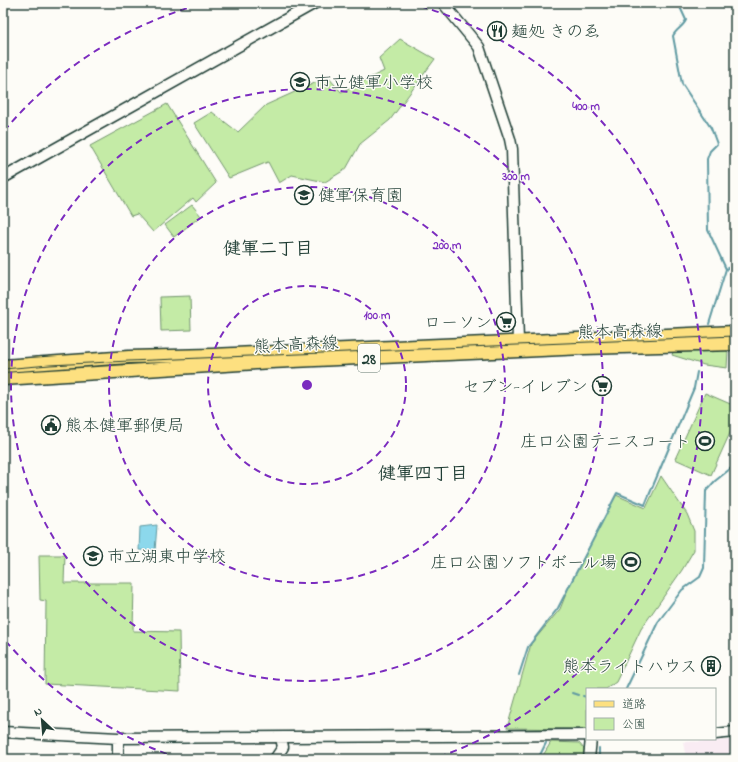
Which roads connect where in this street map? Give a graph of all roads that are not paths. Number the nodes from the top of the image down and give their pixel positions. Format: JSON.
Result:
{"nodes":[{"id":1,"x":315,"y":3,"type":"edge"},
{"id":2,"x":444,"y":3,"type":"edge"},
{"id":3,"x":3,"y":178,"type":"edge"},
{"id":4,"x":735,"y":332,"type":"edge"},
{"id":5,"x":518,"y":341,"type":"junction"},
{"id":6,"x":735,"y":344,"type":"edge"},
{"id":7,"x":3,"y":366,"type":"edge"},
{"id":8,"x":3,"y":379,"type":"edge"},
{"id":9,"x":3,"y":732,"type":"edge"},
{"id":10,"x":735,"y":732,"type":"edge"},
{"id":11,"x":716,"y":734,"type":"edge"},
{"id":12,"x":586,"y":736,"type":"edge"},
{"id":13,"x":118,"y":738,"type":"junction"},
{"id":14,"x":281,"y":738,"type":"junction"},
{"id":15,"x":591,"y":740,"type":"edge"},
{"id":16,"x":118,"y":759,"type":"edge"},
{"id":17,"x":275,"y":759,"type":"edge"},
{"id":18,"x":589,"y":759,"type":"edge"}],
"edges":[{"from":1,"to":3,"type":"street"},
{"from":2,"to":5,"type":"street"},
{"from":4,"to":5,"type":"main road","name":"熊本高森線","number":"28"},
{"from":5,"to":7,"type":"main road","name":"熊本高森線","number":"28"},
{"from":6,"to":8,"type":"main road","name":"熊本高森線","number":"28"},
{"from":9,"to":13,"type":"street"},
{"from":10,"to":11,"type":"street"},
{"from":12,"to":14,"type":"street"},
{"from":13,"to":14,"type":"street"},
{"from":13,"to":16,"type":"street"},
{"from":14,"to":17,"type":"street"},
{"from":15,"to":18,"type":"street"}]}
